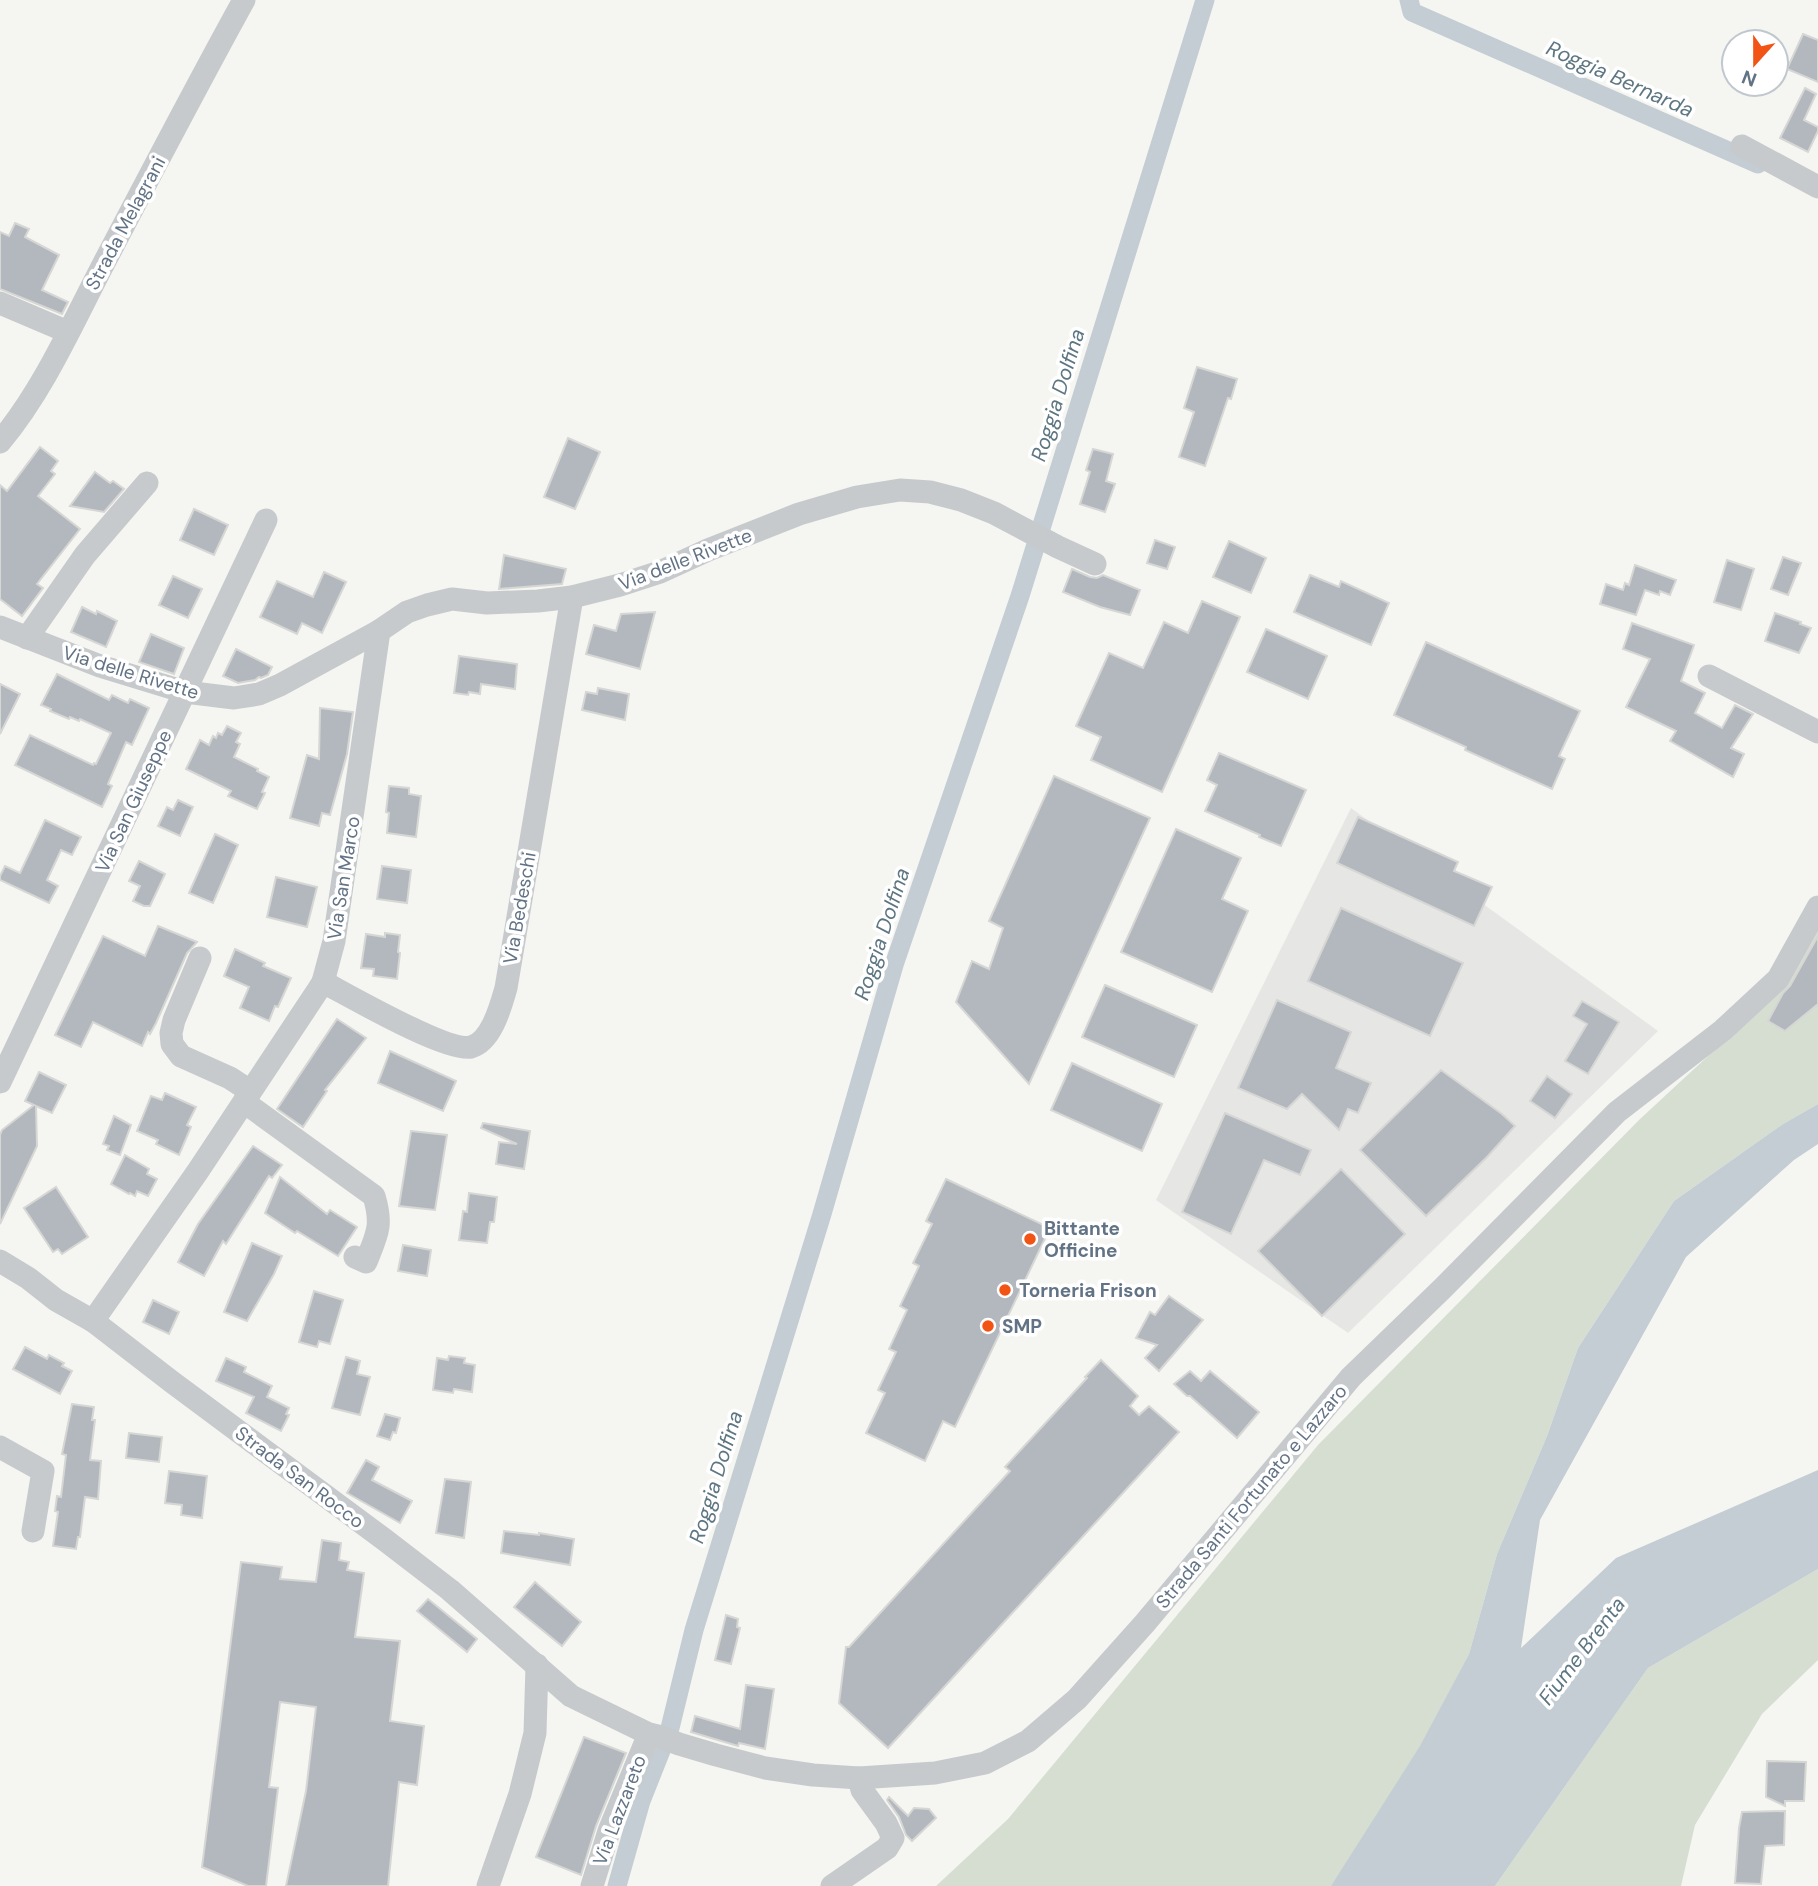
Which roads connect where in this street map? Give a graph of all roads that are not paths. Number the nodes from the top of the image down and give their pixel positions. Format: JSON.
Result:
{"nodes":[{"id":1,"x":244,"y":0,"type":"edge"},
{"id":2,"x":1742,"y":146,"type":"dead end"},
{"id":3,"x":1818,"y":187,"type":"edge"},
{"id":4,"x":0,"y":303,"type":"edge"},
{"id":5,"x":68,"y":332,"type":"junction"},
{"id":6,"x":0,"y":442,"type":"edge"},
{"id":7,"x":146,"y":484,"type":"dead end"},
{"id":8,"x":267,"y":520,"type":"dead end"},
{"id":9,"x":1096,"y":564,"type":"dead end"},
{"id":10,"x":572,"y":597,"type":"junction"},
{"id":11,"x":0,"y":627,"type":"edge"},
{"id":12,"x":379,"y":631,"type":"junction"},
{"id":13,"x":27,"y":638,"type":"junction"},
{"id":14,"x":1709,"y":676,"type":"dead end"},
{"id":15,"x":185,"y":692,"type":"junction"},
{"id":16,"x":1818,"y":732,"type":"edge"},
{"id":17,"x":1818,"y":907,"type":"edge"},
{"id":18,"x":200,"y":958,"type":"dead end"},
{"id":19,"x":323,"y":982,"type":"junction"},
{"id":20,"x":0,"y":1082,"type":"edge"},
{"id":21,"x":247,"y":1097,"type":"junction"},
{"id":22,"x":355,"y":1257,"type":"dead end"},
{"id":23,"x":0,"y":1261,"type":"edge"},
{"id":24,"x":0,"y":1278,"type":"edge"},
{"id":25,"x":56,"y":1300,"type":"junction"},
{"id":26,"x":93,"y":1321,"type":"junction"},
{"id":27,"x":0,"y":1447,"type":"edge"},
{"id":28,"x":33,"y":1531,"type":"dead end"},
{"id":29,"x":537,"y":1665,"type":"junction"},
{"id":30,"x":562,"y":1687,"type":"junction"},
{"id":31,"x":536,"y":1733,"type":"junction"},
{"id":32,"x":662,"y":1738,"type":"junction"},
{"id":33,"x":859,"y":1778,"type":"junction"},
{"id":34,"x":488,"y":1886,"type":"edge"},
{"id":35,"x":592,"y":1886,"type":"edge"},
{"id":36,"x":832,"y":1886,"type":"edge"}],
"edges":[{"from":1,"to":5,"type":"street","name":"Strada Melagrani"},
{"from":2,"to":3,"type":"street"},
{"from":4,"to":5,"type":"street"},
{"from":5,"to":6,"type":"street","name":"Strada Melagrani"},
{"from":7,"to":13,"type":"street"},
{"from":8,"to":15,"type":"street","name":"Via San Giuseppe"},
{"from":9,"to":10,"type":"street","name":"Via delle Rivette"},
{"from":10,"to":12,"type":"street","name":"Via delle Rivette"},
{"from":10,"to":19,"type":"street","name":"Via Bedeschi"},
{"from":11,"to":13,"type":"street","name":"Via delle Rivette"},
{"from":12,"to":15,"type":"street","name":"Via delle Rivette"},
{"from":12,"to":19,"type":"street","name":"Via San Marco"},
{"from":13,"to":15,"type":"street","name":"Via delle Rivette"},
{"from":14,"to":16,"type":"street"},
{"from":15,"to":20,"type":"street","name":"Via San Giuseppe"},
{"from":17,"to":33,"type":"street","name":"Strada Santi Fortunato e Lazzaro"},
{"from":18,"to":21,"type":"street"},
{"from":19,"to":21,"type":"street","name":"Via San Marco"},
{"from":21,"to":22,"type":"street"},
{"from":21,"to":26,"type":"street","name":"Via San Marco"},
{"from":23,"to":25,"type":"street","name":"Strada San Rocco"},
{"from":24,"to":25,"type":"street","name":"Strada San Rocco"},
{"from":25,"to":26,"type":"street","name":"Strada San Rocco"},
{"from":26,"to":29,"type":"street","name":"Strada San Rocco"},
{"from":27,"to":28,"type":"street"},
{"from":29,"to":30,"type":"street","name":"Strada Santi Fortunato e Lazzaro"},
{"from":29,"to":31,"type":"street"},
{"from":30,"to":31,"type":"street"},
{"from":30,"to":32,"type":"street","name":"Strada Santi Fortunato e Lazzaro"},
{"from":31,"to":34,"type":"street"},
{"from":32,"to":33,"type":"street","name":"Strada Santi Fortunato e Lazzaro"},
{"from":32,"to":35,"type":"street","name":"Via Lazzareto"},
{"from":33,"to":36,"type":"street"}]}
